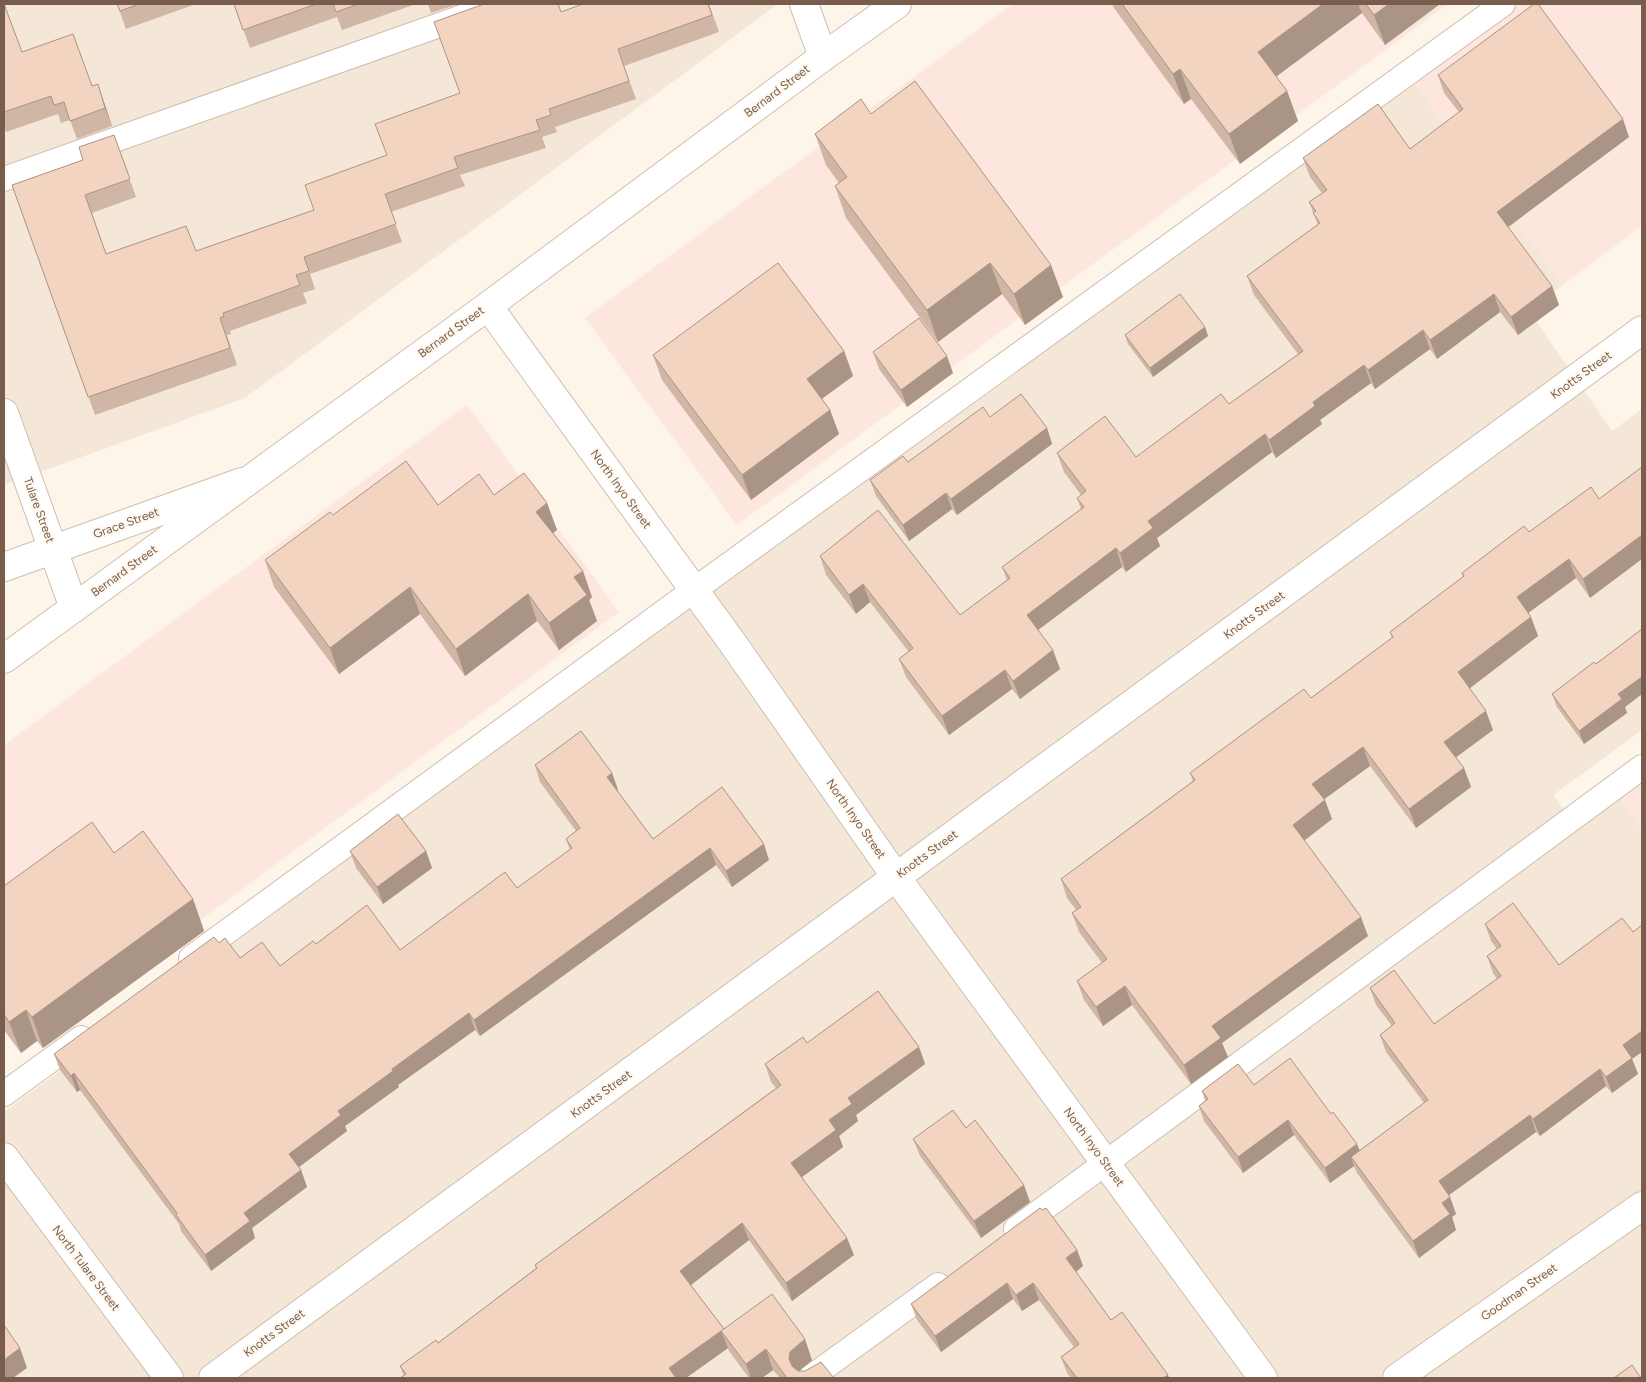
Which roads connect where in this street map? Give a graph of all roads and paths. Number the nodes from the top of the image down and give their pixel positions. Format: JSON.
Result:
{"nodes":[{"id":1,"x":499,"y":4,"type":"edge"},
{"id":2,"x":804,"y":4,"type":"edge"},
{"id":3,"x":897,"y":4,"type":"edge"},
{"id":4,"x":1503,"y":4,"type":"edge"},
{"id":5,"x":823,"y":57,"type":"junction"},
{"id":6,"x":4,"y":179,"type":"edge"},
{"id":7,"x":488,"y":306,"type":"junction"},
{"id":8,"x":1642,"y":330,"type":"edge"},
{"id":9,"x":4,"y":413,"type":"edge"},
{"id":10,"x":248,"y":480,"type":"junction"},
{"id":11,"x":53,"y":549,"type":"junction"},
{"id":12,"x":4,"y":567,"type":"edge"},
{"id":13,"x":694,"y":590,"type":"junction"},
{"id":14,"x":74,"y":608,"type":"junction"},
{"id":15,"x":4,"y":659,"type":"edge"},
{"id":16,"x":1642,"y":767,"type":"edge"},
{"id":17,"x":896,"y":877,"type":"junction"},
{"id":18,"x":172,"y":971,"type":"edge"},
{"id":19,"x":100,"y":1024,"type":"edge"},
{"id":20,"x":4,"y":1094,"type":"edge"},
{"id":21,"x":4,"y":1157,"type":"edge"},
{"id":22,"x":1106,"y":1164,"type":"junction"},
{"id":23,"x":1642,"y":1206,"type":"edge"},
{"id":24,"x":1002,"y":1239,"type":"edge"},
{"id":25,"x":954,"y":1274,"type":"edge"},
{"id":26,"x":169,"y":1378,"type":"edge"},
{"id":27,"x":213,"y":1378,"type":"edge"},
{"id":28,"x":810,"y":1378,"type":"edge"},
{"id":29,"x":1263,"y":1378,"type":"edge"},
{"id":30,"x":1397,"y":1378,"type":"edge"}],
"edges":[{"from":1,"to":6,"type":"lane"},
{"from":2,"to":5,"type":"street"},
{"from":3,"to":5,"type":"street","name":"Bernard Street"},
{"from":4,"to":13,"type":"lane"},
{"from":5,"to":7,"type":"street","name":"Bernard Street"},
{"from":7,"to":10,"type":"street","name":"Bernard Street"},
{"from":7,"to":13,"type":"street","name":"North Inyo Street"},
{"from":8,"to":17,"type":"street","name":"Knotts Street"},
{"from":9,"to":11,"type":"street","name":"Tulare Street"},
{"from":10,"to":11,"type":"street","name":"Grace Street"},
{"from":10,"to":14,"type":"street","name":"Bernard Street"},
{"from":11,"to":12,"type":"street","name":"Grace Street"},
{"from":11,"to":14,"type":"street","name":"Tulare Street"},
{"from":13,"to":17,"type":"street","name":"North Inyo Street"},
{"from":13,"to":18,"type":"lane"},
{"from":14,"to":15,"type":"street","name":"Bernard Street"},
{"from":16,"to":22,"type":"lane"},
{"from":17,"to":22,"type":"street","name":"North Inyo Street"},
{"from":17,"to":27,"type":"street","name":"Knotts Street"},
{"from":19,"to":20,"type":"lane"},
{"from":21,"to":26,"type":"street","name":"North Tulare Street"},
{"from":22,"to":24,"type":"lane"},
{"from":22,"to":29,"type":"street","name":"North Inyo Street"},
{"from":23,"to":30,"type":"street","name":"Goodman Street"},
{"from":25,"to":28,"type":"lane"}]}
